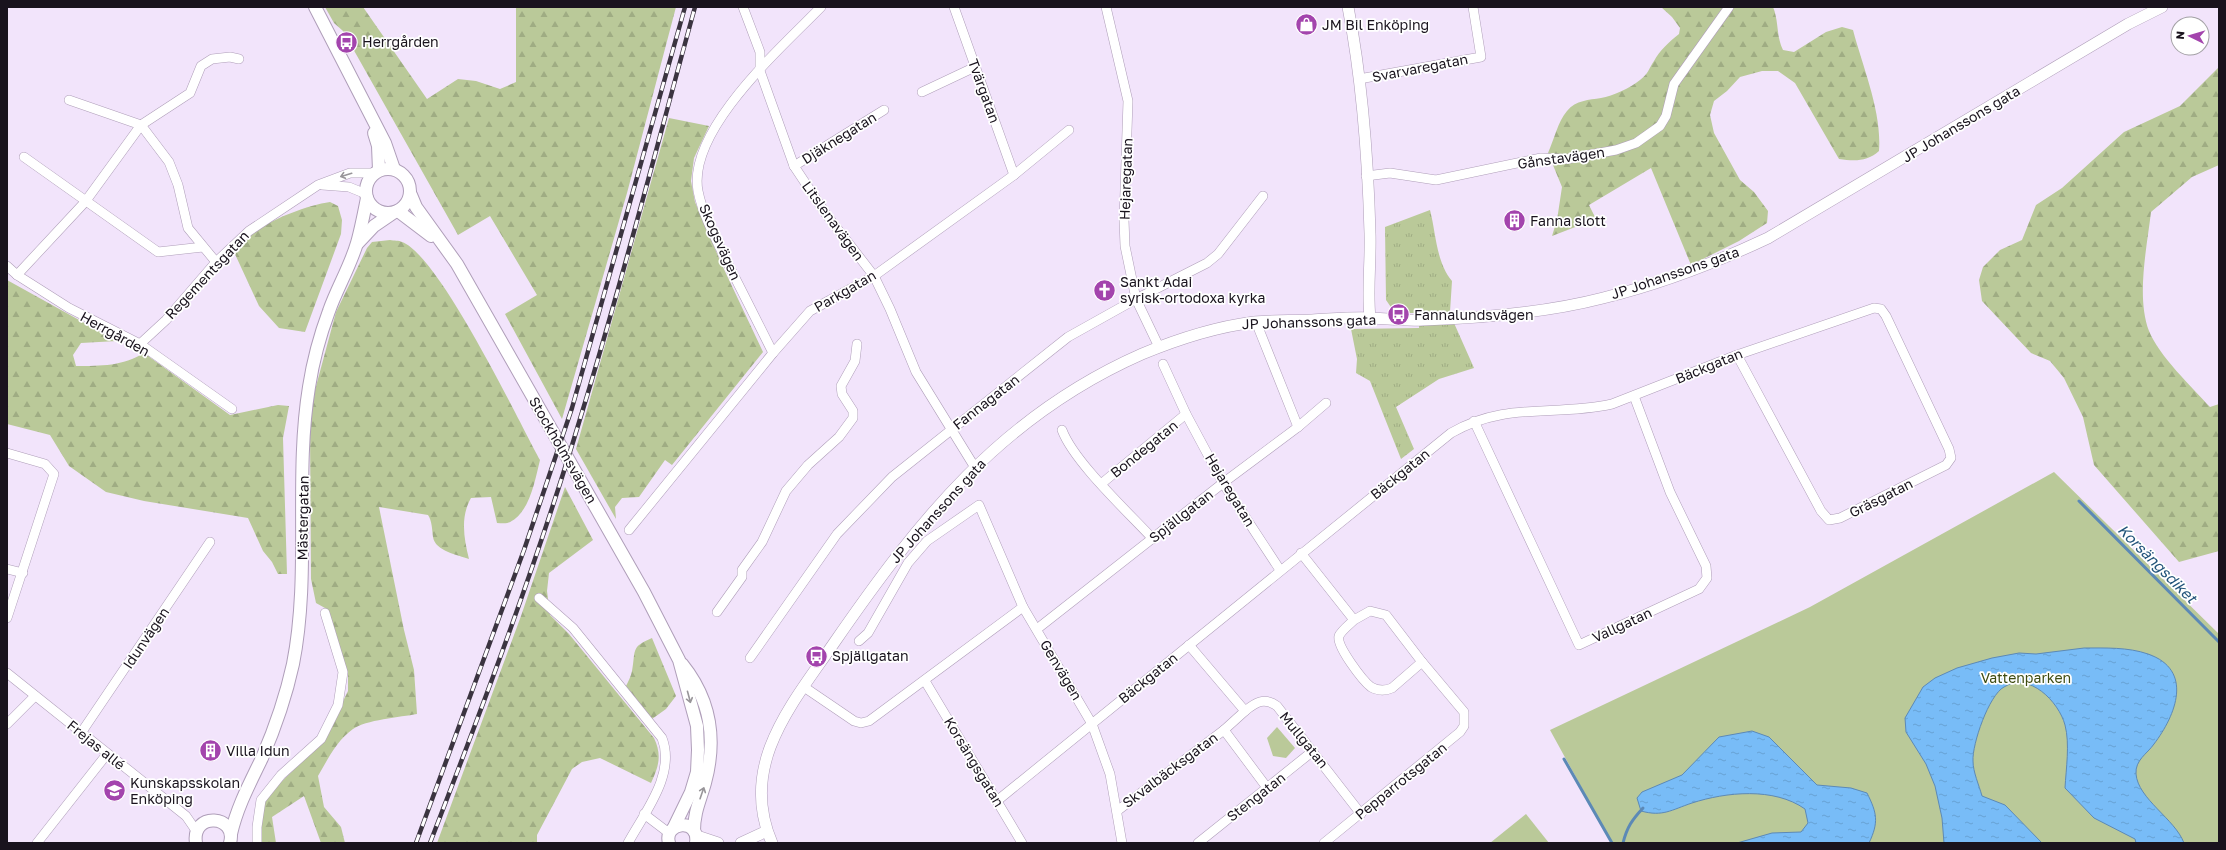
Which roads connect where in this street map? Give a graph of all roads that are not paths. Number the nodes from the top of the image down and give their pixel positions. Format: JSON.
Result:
{"nodes":[{"id":1,"x":315,"y":7,"type":"edge"},
{"id":2,"x":743,"y":7,"type":"edge"},
{"id":3,"x":821,"y":7,"type":"edge"},
{"id":4,"x":954,"y":7,"type":"edge"},
{"id":5,"x":1106,"y":7,"type":"edge"},
{"id":6,"x":1348,"y":7,"type":"edge"},
{"id":7,"x":1473,"y":7,"type":"edge"},
{"id":8,"x":1729,"y":7,"type":"edge"},
{"id":9,"x":2162,"y":7,"type":"edge"},
{"id":10,"x":239,"y":59,"type":"dead end"},
{"id":11,"x":975,"y":67,"type":"junction"},
{"id":12,"x":760,"y":71,"type":"junction"},
{"id":13,"x":1359,"y":79,"type":"junction"},
{"id":14,"x":922,"y":92,"type":"dead end"},
{"id":15,"x":69,"y":100,"type":"dead end"},
{"id":16,"x":884,"y":110,"type":"dead end"},
{"id":17,"x":368,"y":111,"type":"junction"},
{"id":18,"x":141,"y":125,"type":"junction"},
{"id":19,"x":1069,"y":130,"type":"dead end"},
{"id":20,"x":24,"y":157,"type":"dead end"},
{"id":21,"x":794,"y":166,"type":"junction"},
{"id":22,"x":394,"y":169,"type":"junction"},
{"id":23,"x":377,"y":172,"type":"junction"},
{"id":24,"x":1014,"y":175,"type":"junction"},
{"id":25,"x":1366,"y":176,"type":"junction"},
{"id":26,"x":318,"y":185,"type":"junction"},
{"id":27,"x":411,"y":194,"type":"junction"},
{"id":28,"x":366,"y":196,"type":"junction"},
{"id":29,"x":1263,"y":196,"type":"dead end"},
{"id":30,"x":85,"y":202,"type":"junction"},
{"id":31,"x":396,"y":212,"type":"junction"},
{"id":32,"x":357,"y":244,"type":"junction"},
{"id":33,"x":441,"y":244,"type":"junction"},
{"id":34,"x":203,"y":247,"type":"junction"},
{"id":35,"x":216,"y":262,"type":"junction"},
{"id":36,"x":7,"y":266,"type":"edge"},
{"id":37,"x":17,"y":275,"type":"junction"},
{"id":38,"x":874,"y":276,"type":"junction"},
{"id":39,"x":1136,"y":299,"type":"junction"},
{"id":40,"x":1881,"y":309,"type":"joint"},
{"id":41,"x":1370,"y":318,"type":"junction"},
{"id":42,"x":1256,"y":322,"type":"junction"},
{"id":43,"x":140,"y":344,"type":"junction"},
{"id":44,"x":857,"y":344,"type":"dead end"},
{"id":45,"x":1159,"y":347,"type":"junction"},
{"id":46,"x":773,"y":353,"type":"junction"},
{"id":47,"x":1737,"y":355,"type":"junction"},
{"id":48,"x":1163,"y":364,"type":"dead end"},
{"id":49,"x":1634,"y":396,"type":"junction"},
{"id":50,"x":1326,"y":403,"type":"dead end"},
{"id":51,"x":232,"y":409,"type":"dead end"},
{"id":52,"x":1186,"y":414,"type":"junction"},
{"id":53,"x":1474,"y":421,"type":"junction"},
{"id":54,"x":1298,"y":427,"type":"junction"},
{"id":55,"x":951,"y":430,"type":"junction"},
{"id":56,"x":1062,"y":430,"type":"dead end"},
{"id":57,"x":7,"y":453,"type":"edge"},
{"id":58,"x":974,"y":466,"type":"junction"},
{"id":59,"x":1223,"y":483,"type":"junction"},
{"id":60,"x":1101,"y":484,"type":"junction"},
{"id":61,"x":629,"y":530,"type":"dead end"},
{"id":62,"x":1153,"y":539,"type":"junction"},
{"id":63,"x":210,"y":542,"type":"dead end"},
{"id":64,"x":1301,"y":553,"type":"junction"},
{"id":65,"x":7,"y":569,"type":"edge"},
{"id":66,"x":1280,"y":570,"type":"junction"},
{"id":67,"x":23,"y":573,"type":"junction"},
{"id":68,"x":539,"y":598,"type":"dead end"},
{"id":69,"x":1023,"y":607,"type":"junction"},
{"id":70,"x":717,"y":612,"type":"dead end"},
{"id":71,"x":325,"y":613,"type":"dead end"},
{"id":72,"x":7,"y":618,"type":"edge"},
{"id":73,"x":1354,"y":620,"type":"junction"},
{"id":74,"x":1037,"y":629,"type":"junction"},
{"id":75,"x":859,"y":642,"type":"dead end"},
{"id":76,"x":1189,"y":645,"type":"junction"},
{"id":77,"x":750,"y":658,"type":"dead end"},
{"id":78,"x":679,"y":660,"type":"junction"},
{"id":79,"x":1422,"y":662,"type":"junction"},
{"id":80,"x":7,"y":673,"type":"edge"},
{"id":81,"x":925,"y":681,"type":"junction"},
{"id":82,"x":804,"y":687,"type":"junction"},
{"id":83,"x":35,"y":696,"type":"junction"},
{"id":84,"x":1245,"y":711,"type":"junction"},
{"id":85,"x":7,"y":724,"type":"edge"},
{"id":86,"x":1092,"y":724,"type":"junction"},
{"id":87,"x":1224,"y":730,"type":"junction"},
{"id":88,"x":81,"y":733,"type":"junction"},
{"id":89,"x":1313,"y":751,"type":"junction"},
{"id":90,"x":107,"y":754,"type":"junction"},
{"id":91,"x":1268,"y":789,"type":"junction"},
{"id":92,"x":246,"y":791,"type":"junction"},
{"id":93,"x":998,"y":800,"type":"junction"},
{"id":94,"x":1117,"y":811,"type":"junction"},
{"id":95,"x":644,"y":814,"type":"junction"},
{"id":96,"x":1361,"y":814,"type":"junction"},
{"id":97,"x":186,"y":816,"type":"junction"},
{"id":98,"x":213,"y":820,"type":"junction"},
{"id":99,"x":767,"y":831,"type":"junction"},
{"id":100,"x":196,"y":837,"type":"edge"},
{"id":101,"x":669,"y":837,"type":"edge"},
{"id":102,"x":696,"y":837,"type":"edge"},
{"id":103,"x":231,"y":839,"type":"edge"},
{"id":104,"x":37,"y":843,"type":"edge"},
{"id":105,"x":257,"y":843,"type":"edge"},
{"id":106,"x":628,"y":843,"type":"edge"},
{"id":107,"x":718,"y":843,"type":"edge"},
{"id":108,"x":741,"y":843,"type":"edge"},
{"id":109,"x":772,"y":843,"type":"edge"},
{"id":110,"x":1022,"y":843,"type":"edge"},
{"id":111,"x":1122,"y":843,"type":"edge"},
{"id":112,"x":1198,"y":843,"type":"edge"},
{"id":113,"x":1324,"y":843,"type":"edge"}],
"edges":[{"from":1,"to":17,"type":"main road"},
{"from":2,"to":12,"type":"street","name":"Litslenavägen"},
{"from":3,"to":12,"type":"street","name":"Skogsvägen"},
{"from":4,"to":11,"type":"street","name":"Tvärgatan"},
{"from":5,"to":39,"type":"street","name":"Hejaregatan"},
{"from":6,"to":13,"type":"street"},
{"from":7,"to":13,"type":"street","name":"Svarvaregatan"},
{"from":8,"to":25,"type":"street","name":"Gånstavägen"},
{"from":9,"to":41,"type":"street","name":"JP Johanssons gata"},
{"from":10,"to":18,"type":"street"},
{"from":11,"to":14,"type":"street"},
{"from":11,"to":24,"type":"street","name":"Tvärgatan"},
{"from":12,"to":21,"type":"street","name":"Litslenavägen"},
{"from":12,"to":46,"type":"street","name":"Skogsvägen"},
{"from":13,"to":25,"type":"street"},
{"from":15,"to":18,"type":"street"},
{"from":16,"to":21,"type":"street","name":"Djäknegatan"},
{"from":17,"to":22,"type":"main road"},
{"from":17,"to":23,"type":"main road"},
{"from":18,"to":30,"type":"street"},
{"from":18,"to":34,"type":"street"},
{"from":19,"to":24,"type":"street","name":"Parkgatan"},
{"from":20,"to":30,"type":"street"},
{"from":21,"to":38,"type":"street","name":"Litslenavägen"},
{"from":22,"to":23,"type":"main road"},
{"from":22,"to":27,"type":"main road"},
{"from":23,"to":26,"type":"street","name":"Regementsgatan","one_way":true},
{"from":23,"to":28,"type":"main road"},
{"from":24,"to":38,"type":"street","name":"Parkgatan"},
{"from":25,"to":41,"type":"street"},
{"from":26,"to":28,"type":"street"},
{"from":26,"to":35,"type":"street","name":"Regementsgatan"},
{"from":27,"to":31,"type":"main road"},
{"from":27,"to":33,"type":"main road","name":"Stockholmsvägen"},
{"from":28,"to":31,"type":"main road"},
{"from":28,"to":32,"type":"main road","name":"Mästergatan"},
{"from":29,"to":39,"type":"street","name":"Fannagatan"},
{"from":30,"to":34,"type":"street"},
{"from":30,"to":37,"type":"street"},
{"from":31,"to":32,"type":"main road","name":"Mästergatan"},
{"from":31,"to":33,"type":"main road","name":"Stockholmsvägen"},
{"from":32,"to":92,"type":"main road","name":"Mästergatan"},
{"from":33,"to":78,"type":"main road","name":"Stockholmsvägen"},
{"from":34,"to":35,"type":"street"},
{"from":35,"to":43,"type":"street","name":"Regementsgatan"},
{"from":36,"to":37,"type":"street","name":"Herrgården"},
{"from":37,"to":43,"type":"street","name":"Herrgården"},
{"from":38,"to":46,"type":"street","name":"Parkgatan"},
{"from":38,"to":55,"type":"street","name":"Litslenavägen"},
{"from":39,"to":45,"type":"street","name":"Hejaregatan"},
{"from":39,"to":55,"type":"street","name":"Fannagatan"},
{"from":40,"to":47,"type":"street","name":"Bäckgatan"},
{"from":40,"to":47,"type":"street","name":"Gräsgatan"},
{"from":41,"to":42,"type":"street","name":"JP Johanssons gata"},
{"from":42,"to":45,"type":"street","name":"JP Johanssons gata"},
{"from":42,"to":54,"type":"street"},
{"from":43,"to":51,"type":"street","name":"Herrgården"},
{"from":44,"to":70,"type":"street"},
{"from":45,"to":58,"type":"street","name":"JP Johanssons gata"},
{"from":46,"to":61,"type":"street","name":"Parkgatan"},
{"from":47,"to":49,"type":"street","name":"Bäckgatan"},
{"from":48,"to":52,"type":"street","name":"Hejaregatan"},
{"from":49,"to":53,"type":"street","name":"Bäckgatan"},
{"from":49,"to":53,"type":"street","name":"Vallgatan"},
{"from":50,"to":54,"type":"street","name":"Spjällgatan"},
{"from":52,"to":59,"type":"street","name":"Hejaregatan"},
{"from":52,"to":60,"type":"street","name":"Bondegatan"},
{"from":53,"to":64,"type":"street","name":"Bäckgatan"},
{"from":54,"to":59,"type":"street","name":"Spjällgatan"},
{"from":55,"to":58,"type":"street","name":"Litslenavägen"},
{"from":55,"to":77,"type":"street","name":"Fannagatan"},
{"from":56,"to":60,"type":"street"},
{"from":57,"to":67,"type":"street"},
{"from":58,"to":82,"type":"street","name":"JP Johanssons gata"},
{"from":59,"to":62,"type":"street","name":"Spjällgatan"},
{"from":59,"to":66,"type":"street","name":"Hejaregatan"},
{"from":60,"to":62,"type":"street"},
{"from":62,"to":74,"type":"street","name":"Spjällgatan"},
{"from":63,"to":88,"type":"street","name":"Idunvägen"},
{"from":64,"to":66,"type":"street","name":"Bäckgatan"},
{"from":64,"to":73,"type":"street"},
{"from":65,"to":67,"type":"street"},
{"from":66,"to":76,"type":"street","name":"Bäckgatan"},
{"from":67,"to":72,"type":"street"},
{"from":68,"to":95,"type":"street"},
{"from":69,"to":74,"type":"street","name":"Genvägen"},
{"from":69,"to":75,"type":"street","name":"Genvägen"},
{"from":69,"to":81,"type":"street"},
{"from":71,"to":105,"type":"street"},
{"from":73,"to":79,"type":"street"},
{"from":73,"to":79,"type":"street"},
{"from":74,"to":86,"type":"street","name":"Genvägen"},
{"from":76,"to":84,"type":"street"},
{"from":76,"to":86,"type":"street","name":"Bäckgatan"},
{"from":78,"to":101,"type":"main road","name":"Stockholmsvägen","one_way":true},
{"from":102,"to":78,"type":"main road","name":"Stockholmsvägen","one_way":true},
{"from":79,"to":96,"type":"street","name":"Pepparrotsgatan"},
{"from":80,"to":83,"type":"street","name":"Frejas allé"},
{"from":81,"to":82,"type":"street"},
{"from":81,"to":93,"type":"street","name":"Korsängsgatan"},
{"from":82,"to":99,"type":"street","name":"JP Johanssons gata"},
{"from":83,"to":85,"type":"street"},
{"from":83,"to":88,"type":"street","name":"Frejas allé"},
{"from":84,"to":87,"type":"street","name":"Skvalbäcksgatan"},
{"from":84,"to":89,"type":"street","name":"Mullgatan"},
{"from":86,"to":93,"type":"street","name":"Bäckgatan"},
{"from":86,"to":94,"type":"street","name":"Genvägen"},
{"from":87,"to":91,"type":"street","name":"Skvalbäcksgatan"},
{"from":87,"to":94,"type":"street","name":"Skvalbäcksgatan"},
{"from":88,"to":90,"type":"street","name":"Frejas allé"},
{"from":89,"to":91,"type":"street","name":"Stengatan"},
{"from":89,"to":96,"type":"street","name":"Mullgatan"},
{"from":90,"to":97,"type":"street","name":"Frejas allé"},
{"from":90,"to":104,"type":"street"},
{"from":91,"to":112,"type":"street","name":"Stengatan"},
{"from":92,"to":98,"type":"main road","name":"Mästergatan"},
{"from":92,"to":103,"type":"main road","name":"Mästergatan"},
{"from":93,"to":110,"type":"street","name":"Korsängsgatan"},
{"from":94,"to":111,"type":"street","name":"Genvägen"},
{"from":95,"to":101,"type":"street"},
{"from":95,"to":106,"type":"street"},
{"from":96,"to":113,"type":"street","name":"Pepparrotsgatan"},
{"from":97,"to":98,"type":"street","name":"Frejas allé"},
{"from":97,"to":100,"type":"street","name":"Frejas allé"},
{"from":98,"to":100,"type":"main road","name":"Mästergatan"},
{"from":98,"to":103,"type":"main road","name":"Mästergatan"},
{"from":99,"to":108,"type":"street"},
{"from":99,"to":109,"type":"street"},
{"from":101,"to":102,"type":"main road"},
{"from":102,"to":107,"type":"street"}]}
